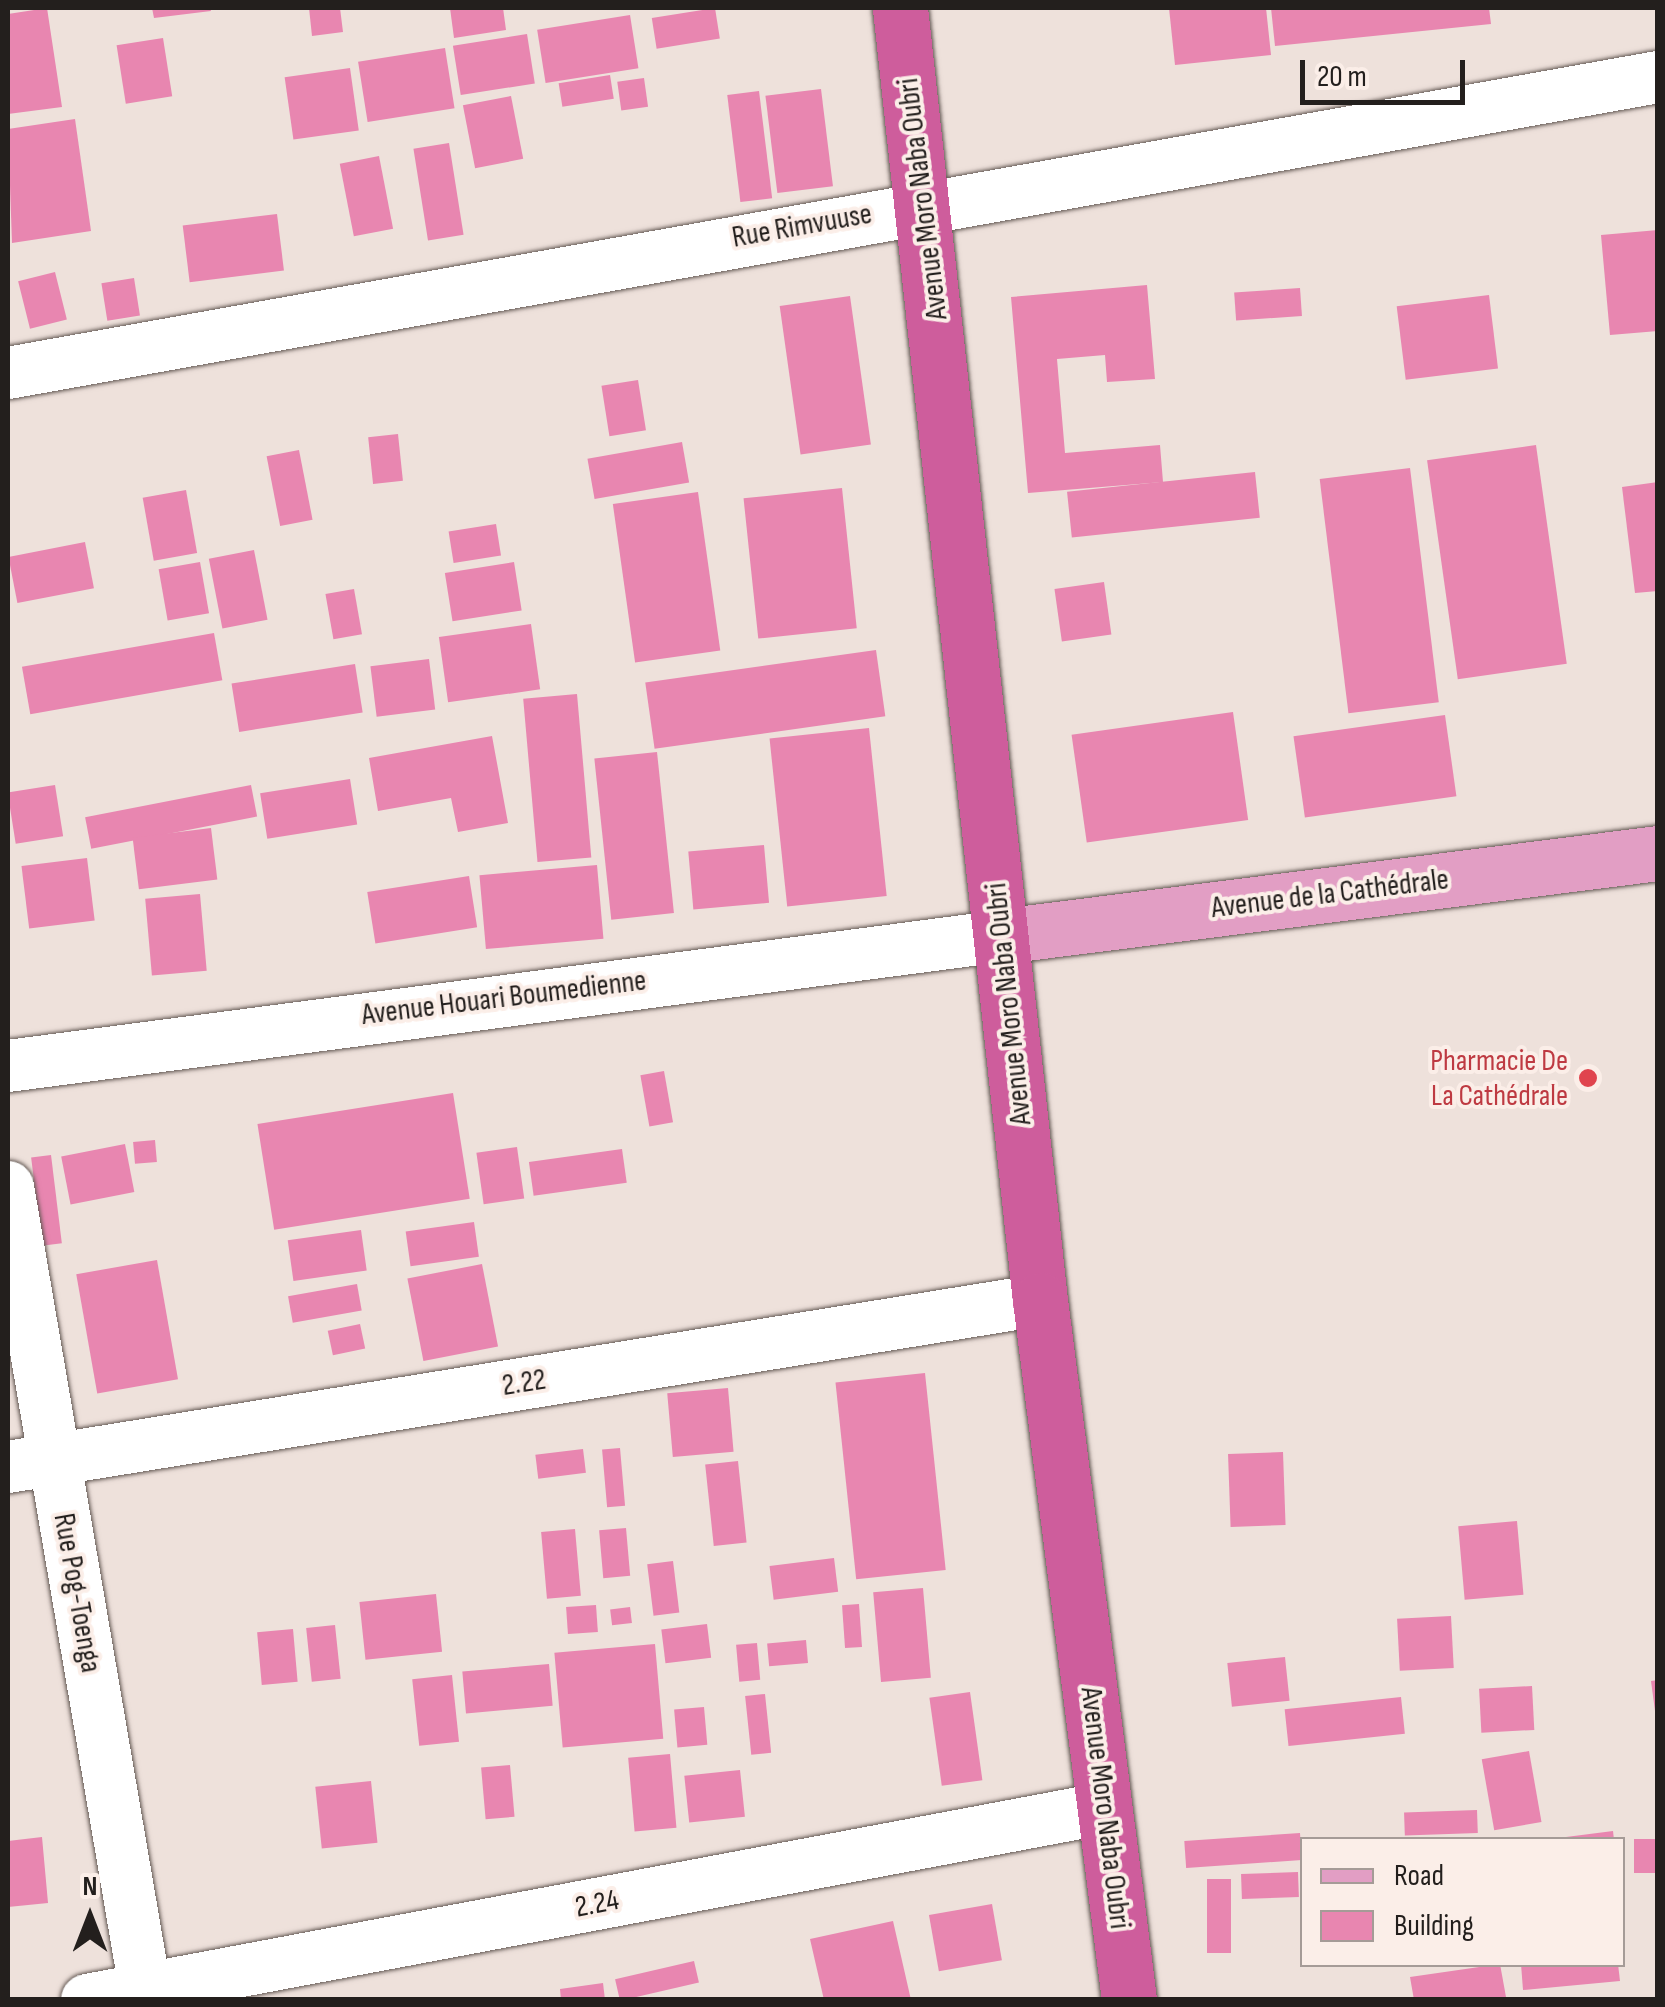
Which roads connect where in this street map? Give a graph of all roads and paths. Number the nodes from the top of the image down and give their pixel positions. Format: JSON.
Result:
{"nodes":[{"id":1,"x":900,"y":8,"type":"edge"},
{"id":2,"x":1658,"y":77,"type":"edge"},
{"id":3,"x":926,"y":203,"type":"junction"},
{"id":4,"x":8,"y":373,"type":"edge"},
{"id":5,"x":1658,"y":852,"type":"edge"},
{"id":6,"x":1002,"y":936,"type":"junction"},
{"id":7,"x":8,"y":1066,"type":"edge"},
{"id":8,"x":8,"y":1187,"type":"edge"},
{"id":9,"x":1040,"y":1300,"type":"junction"},
{"id":10,"x":31,"y":1463,"type":"edge"},
{"id":11,"x":1106,"y":1808,"type":"junction"},
{"id":12,"x":146,"y":1994,"type":"edge"},
{"id":13,"x":87,"y":2000,"type":"edge"},
{"id":14,"x":1129,"y":2000,"type":"edge"}],
"edges":[{"from":1,"to":3,"type":"highway","name":"Avenue Moro Naba Oubri"},
{"from":2,"to":3,"type":"street","name":"Rue Rimvuuse"},
{"from":3,"to":4,"type":"street","name":"Rue Rimvuuse"},
{"from":3,"to":6,"type":"highway","name":"Avenue Moro Naba Oubri"},
{"from":5,"to":6,"type":"main road","name":"Avenue de la Cathédrale"},
{"from":6,"to":7,"type":"street","name":"Avenue Houari Boumedienne"},
{"from":6,"to":9,"type":"highway","name":"Avenue Moro Naba Oubri"},
{"from":8,"to":10,"type":"street","name":"Rue Pog-Toenga"},
{"from":9,"to":10,"type":"street","name":"2.22"},
{"from":9,"to":11,"type":"highway","name":"Avenue Moro Naba Oubri"},
{"from":10,"to":12,"type":"street","name":"Rue Pog-Toenga"},
{"from":11,"to":12,"type":"street","name":"2.24"},
{"from":11,"to":14,"type":"highway","name":"Avenue Moro Naba Oubri"},
{"from":12,"to":13,"type":"street","name":"2.24"}]}
